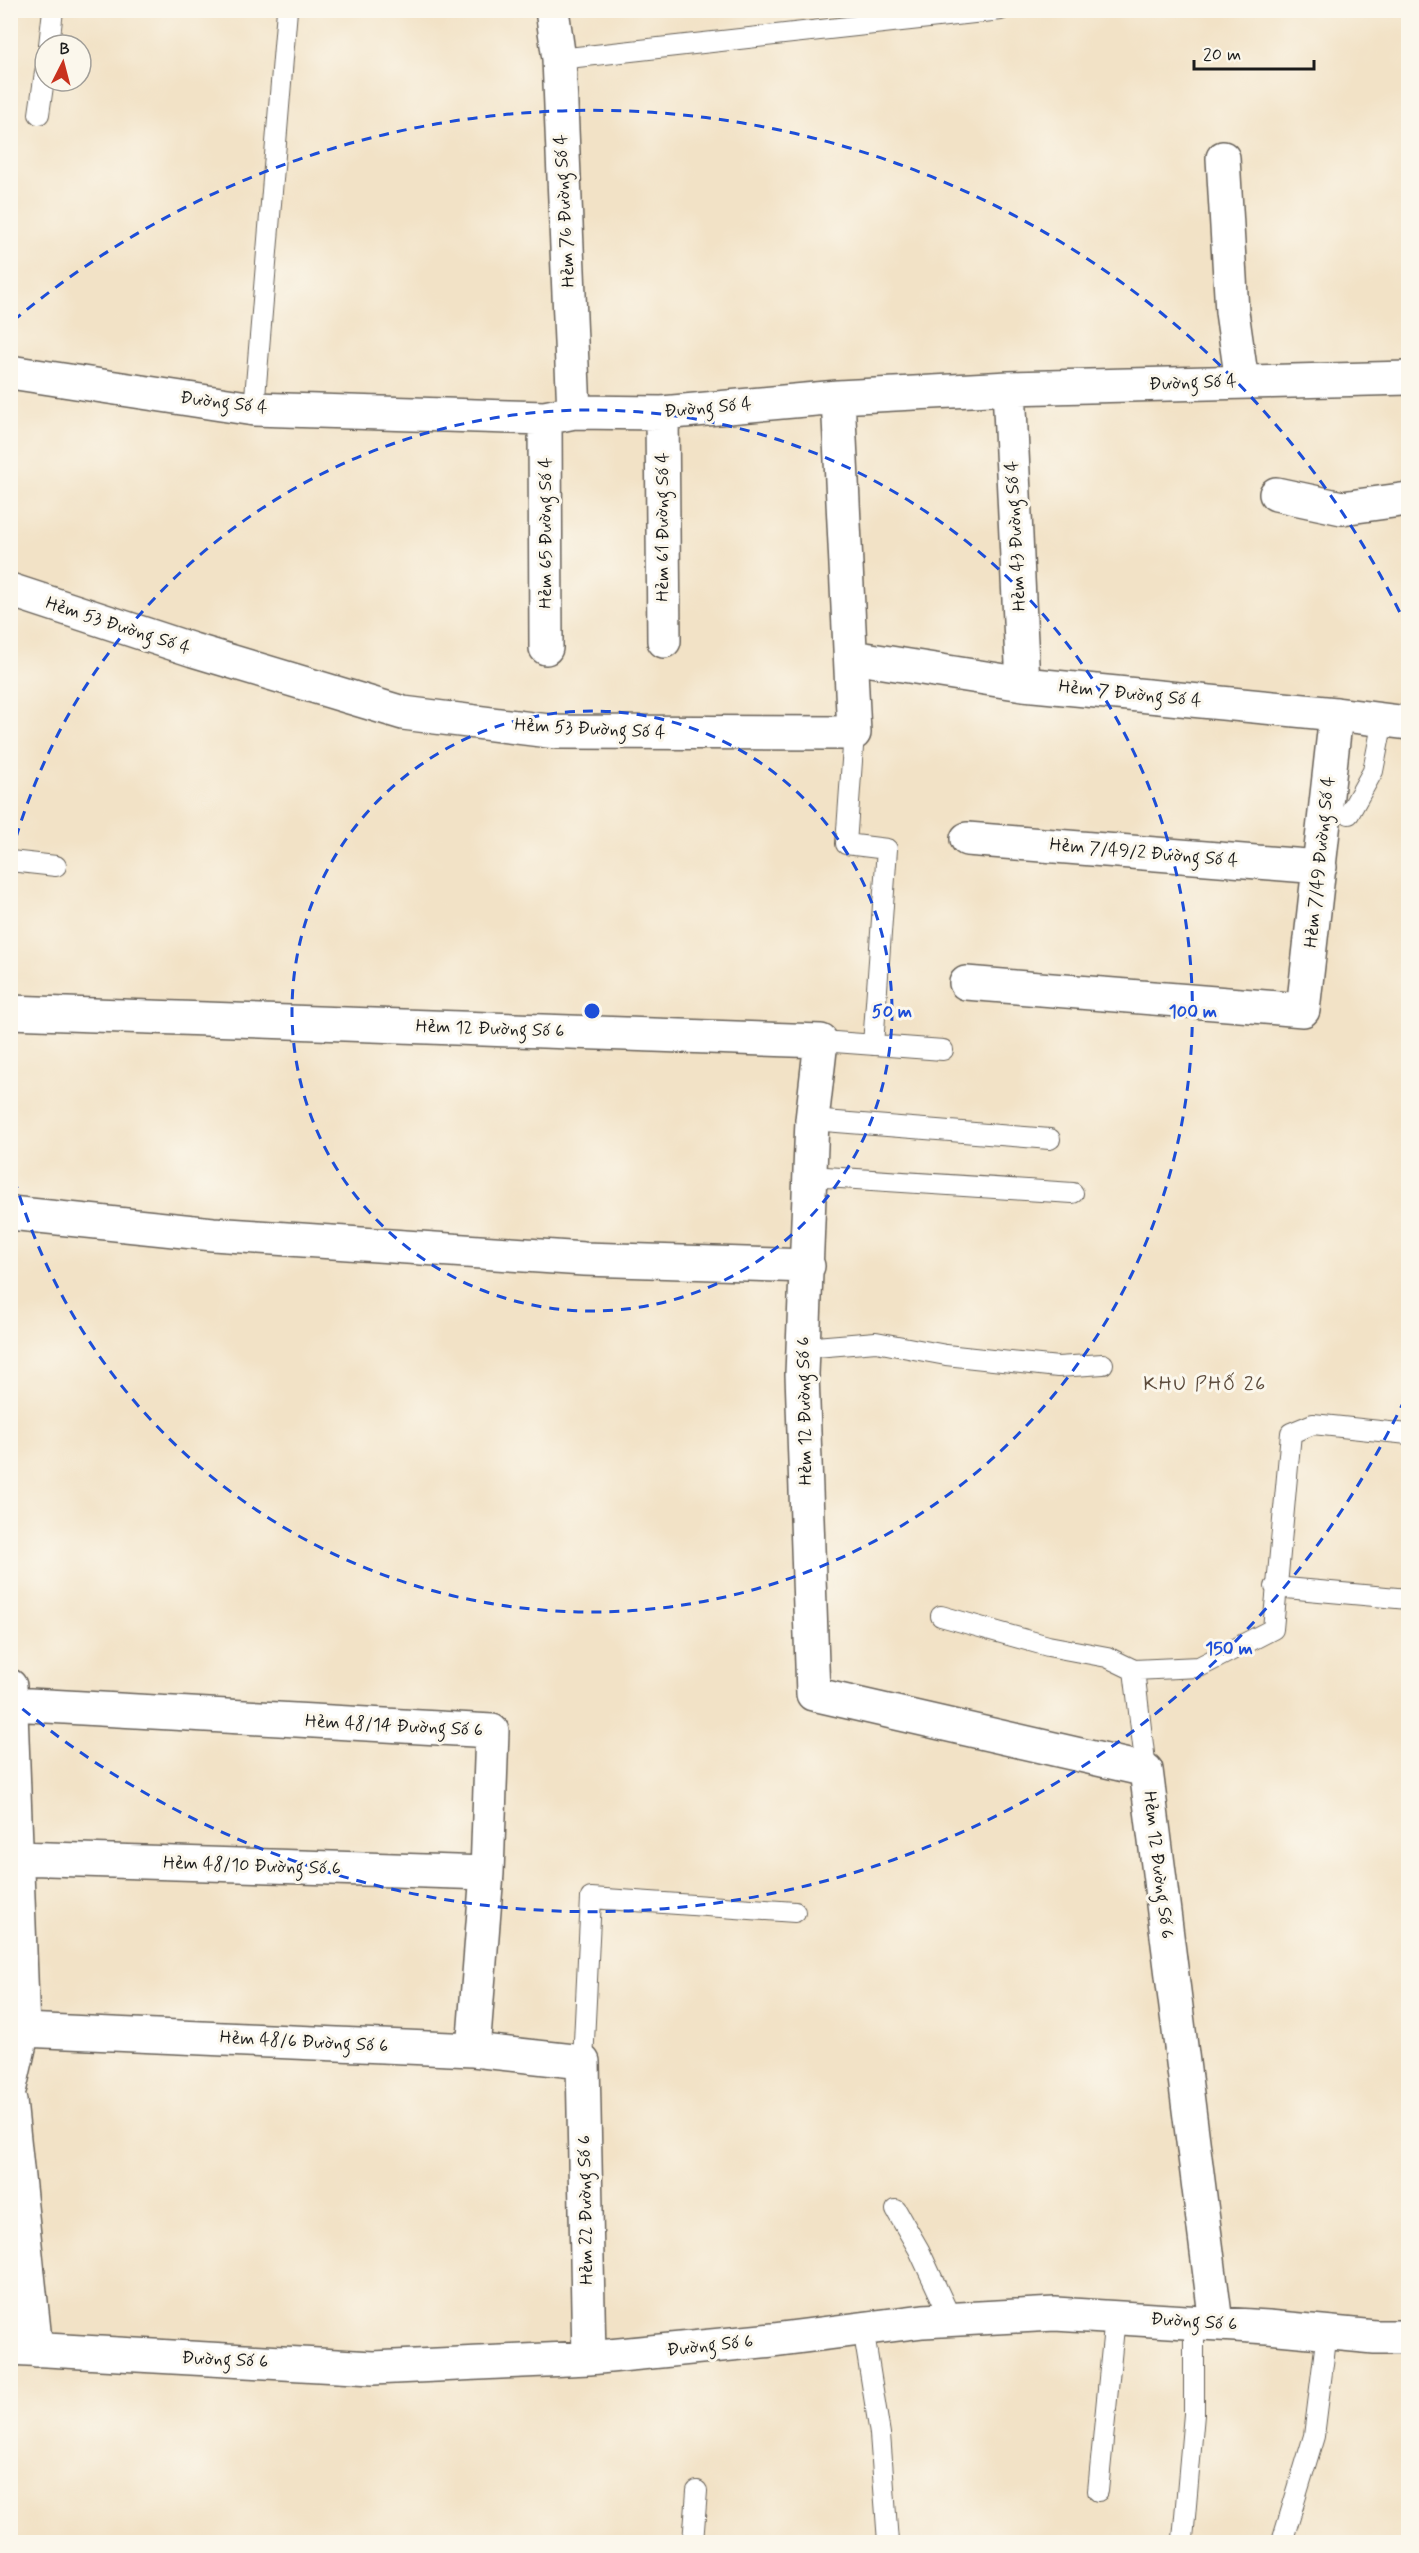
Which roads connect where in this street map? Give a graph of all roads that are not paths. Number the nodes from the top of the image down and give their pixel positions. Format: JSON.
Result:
{"nodes":[{"id":1,"x":54,"y":10,"type":"edge"},
{"id":2,"x":287,"y":10,"type":"edge"},
{"id":3,"x":552,"y":10,"type":"edge"},
{"id":4,"x":1001,"y":10,"type":"edge"},
{"id":5,"x":51,"y":33,"type":"edge"},
{"id":6,"x":559,"y":59,"type":"junction"},
{"id":7,"x":42,"y":93,"type":"edge"},
{"id":8,"x":39,"y":114,"type":"dead end"},
{"id":9,"x":1223,"y":158,"type":"dead end"},
{"id":10,"x":10,"y":372,"type":"edge"},
{"id":11,"x":1408,"y":378,"type":"edge"},
{"id":12,"x":1242,"y":382,"type":"junction"},
{"id":13,"x":1009,"y":388,"type":"junction"},
{"id":14,"x":838,"y":397,"type":"junction"},
{"id":15,"x":255,"y":409,"type":"junction"},
{"id":16,"x":662,"y":413,"type":"junction"},
{"id":17,"x":560,"y":415,"type":"junction"},
{"id":18,"x":1276,"y":494,"type":"dead end"},
{"id":19,"x":1408,"y":499,"type":"edge"},
{"id":20,"x":10,"y":590,"type":"edge"},
{"id":21,"x":664,"y":641,"type":"dead end"},
{"id":22,"x":546,"y":648,"type":"dead end"},
{"id":23,"x":852,"y":657,"type":"junction"},
{"id":24,"x":1023,"y":684,"type":"junction"},
{"id":25,"x":1336,"y":714,"type":"junction"},
{"id":26,"x":1396,"y":722,"type":"edge"},
{"id":27,"x":854,"y":733,"type":"junction"},
{"id":28,"x":1349,"y":814,"type":"dead end"},
{"id":29,"x":968,"y":839,"type":"dead end"},
{"id":30,"x":10,"y":861,"type":"edge"},
{"id":31,"x":57,"y":866,"type":"dead end"},
{"id":32,"x":1320,"y":867,"type":"junction"},
{"id":33,"x":966,"y":983,"type":"dead end"},
{"id":34,"x":10,"y":1012,"type":"edge"},
{"id":35,"x":821,"y":1041,"type":"junction"},
{"id":36,"x":873,"y":1045,"type":"junction"},
{"id":37,"x":943,"y":1050,"type":"dead end"},
{"id":38,"x":812,"y":1120,"type":"junction"},
{"id":39,"x":1050,"y":1139,"type":"dead end"},
{"id":40,"x":810,"y":1176,"type":"junction"},
{"id":41,"x":1073,"y":1193,"type":"dead end"},
{"id":42,"x":10,"y":1213,"type":"edge"},
{"id":43,"x":808,"y":1266,"type":"junction"},
{"id":44,"x":803,"y":1348,"type":"junction"},
{"id":45,"x":1103,"y":1364,"type":"dead end"},
{"id":46,"x":1408,"y":1434,"type":"edge"},
{"id":47,"x":1275,"y":1587,"type":"junction"},
{"id":48,"x":1408,"y":1599,"type":"edge"},
{"id":49,"x":940,"y":1616,"type":"dead end"},
{"id":50,"x":1134,"y":1670,"type":"junction"},
{"id":51,"x":11,"y":1695,"type":"edge"},
{"id":52,"x":1146,"y":1770,"type":"junction"},
{"id":53,"x":17,"y":1858,"type":"junction"},
{"id":54,"x":487,"y":1873,"type":"junction"},
{"id":55,"x":795,"y":1912,"type":"dead end"},
{"id":56,"x":15,"y":1933,"type":"edge"},
{"id":57,"x":23,"y":2030,"type":"junction"},
{"id":58,"x":473,"y":2050,"type":"junction"},
{"id":59,"x":583,"y":2062,"type":"junction"},
{"id":60,"x":10,"y":2087,"type":"edge"},
{"id":61,"x":10,"y":2101,"type":"edge"},
{"id":62,"x":896,"y":2210,"type":"dead end"},
{"id":63,"x":1114,"y":2317,"type":"junction"},
{"id":64,"x":951,"y":2319,"type":"junction"},
{"id":65,"x":1205,"y":2323,"type":"junction"},
{"id":66,"x":863,"y":2328,"type":"junction"},
{"id":67,"x":1327,"y":2332,"type":"junction"},
{"id":68,"x":1408,"y":2337,"type":"edge"},
{"id":69,"x":23,"y":2349,"type":"edge"},
{"id":70,"x":589,"y":2358,"type":"junction"},
{"id":71,"x":697,"y":2491,"type":"dead end"},
{"id":72,"x":1098,"y":2491,"type":"dead end"},
{"id":73,"x":1183,"y":2539,"type":"dead end"},
{"id":74,"x":693,"y":2542,"type":"edge"},
{"id":75,"x":888,"y":2542,"type":"edge"},
{"id":76,"x":1282,"y":2542,"type":"edge"}],
"edges":[{"from":1,"to":5,"type":"lane"},
{"from":2,"to":15,"type":"lane"},
{"from":3,"to":6,"type":"street","name":"Hẻm 76 Đường Số 4"},
{"from":4,"to":6,"type":"lane"},
{"from":6,"to":17,"type":"street","name":"Hẻm 76 Đường Số 4"},
{"from":7,"to":8,"type":"lane"},
{"from":9,"to":12,"type":"street"},
{"from":10,"to":15,"type":"street","name":"Đường Số 4"},
{"from":11,"to":12,"type":"street","name":"Đường Số 4"},
{"from":12,"to":13,"type":"street","name":"Đường Số 4"},
{"from":13,"to":14,"type":"street","name":"Đường Số 4"},
{"from":13,"to":24,"type":"street","name":"Hẻm 43 Đường Số 4"},
{"from":14,"to":16,"type":"street","name":"Đường Số 4"},
{"from":14,"to":23,"type":"street"},
{"from":15,"to":17,"type":"street","name":"Đường Số 4"},
{"from":16,"to":17,"type":"street","name":"Đường Số 4"},
{"from":16,"to":21,"type":"street","name":"Hẻm 61 Đường Số 4"},
{"from":17,"to":22,"type":"street","name":"Hẻm 65 Đường Số 4"},
{"from":18,"to":19,"type":"street"},
{"from":20,"to":27,"type":"street","name":"Hẻm 53 Đường Số 4"},
{"from":23,"to":24,"type":"street","name":"Hẻm 7 Đường Số 4"},
{"from":23,"to":27,"type":"street"},
{"from":24,"to":25,"type":"street","name":"Hẻm 7 Đường Số 4"},
{"from":25,"to":26,"type":"street","name":"Hẻm 7 Đường Số 4"},
{"from":25,"to":32,"type":"street","name":"Hẻm 7/49 Đường Số 4"},
{"from":26,"to":28,"type":"lane"},
{"from":27,"to":36,"type":"lane"},
{"from":29,"to":32,"type":"street","name":"Hẻm 7/49/2 Đường Số 4"},
{"from":30,"to":31,"type":"lane"},
{"from":32,"to":33,"type":"street","name":"Hẻm 7/49 Đường Số 4"},
{"from":34,"to":35,"type":"street","name":"Hẻm 12 Đường Số 6"},
{"from":35,"to":36,"type":"lane"},
{"from":35,"to":38,"type":"street","name":"Hẻm 12 Đường Số 6"},
{"from":36,"to":37,"type":"lane"},
{"from":38,"to":39,"type":"lane"},
{"from":38,"to":40,"type":"street","name":"Hẻm 12 Đường Số 6"},
{"from":40,"to":41,"type":"lane"},
{"from":40,"to":43,"type":"street","name":"Hẻm 12 Đường Số 6"},
{"from":42,"to":43,"type":"street"},
{"from":43,"to":44,"type":"street","name":"Hẻm 12 Đường Số 6"},
{"from":44,"to":45,"type":"lane"},
{"from":44,"to":52,"type":"street","name":"Hẻm 12 Đường Số 6"},
{"from":46,"to":47,"type":"lane"},
{"from":47,"to":48,"type":"lane"},
{"from":47,"to":50,"type":"lane"},
{"from":49,"to":50,"type":"lane"},
{"from":50,"to":52,"type":"lane"},
{"from":51,"to":53,"type":"street"},
{"from":51,"to":54,"type":"street","name":"Hẻm 48/14 Đường Số 6"},
{"from":52,"to":65,"type":"street","name":"Hẻm 12 Đường Số 6"},
{"from":53,"to":54,"type":"street","name":"Hẻm 48/10 Đường Số 6"},
{"from":53,"to":56,"type":"street"},
{"from":54,"to":58,"type":"street","name":"Hẻm 48/14 Đường Số 6"},
{"from":55,"to":59,"type":"lane"},
{"from":56,"to":57,"type":"street"},
{"from":57,"to":58,"type":"street","name":"Hẻm 48/6 Đường Số 6"},
{"from":57,"to":60,"type":"street"},
{"from":58,"to":59,"type":"street","name":"Hẻm 48/6 Đường Số 6"},
{"from":59,"to":70,"type":"street","name":"Hẻm 22 Đường Số 6"},
{"from":61,"to":69,"type":"street"},
{"from":62,"to":64,"type":"lane"},
{"from":63,"to":64,"type":"street","name":"Đường Số 6"},
{"from":63,"to":65,"type":"street","name":"Đường Số 6"},
{"from":63,"to":72,"type":"lane"},
{"from":64,"to":66,"type":"street","name":"Đường Số 6"},
{"from":65,"to":67,"type":"street","name":"Đường Số 6"},
{"from":65,"to":73,"type":"lane"},
{"from":66,"to":70,"type":"street","name":"Đường Số 6"},
{"from":66,"to":75,"type":"lane"},
{"from":67,"to":68,"type":"street","name":"Đường Số 6"},
{"from":67,"to":76,"type":"lane"},
{"from":69,"to":70,"type":"street","name":"Đường Số 6"},
{"from":71,"to":74,"type":"lane"}]}
